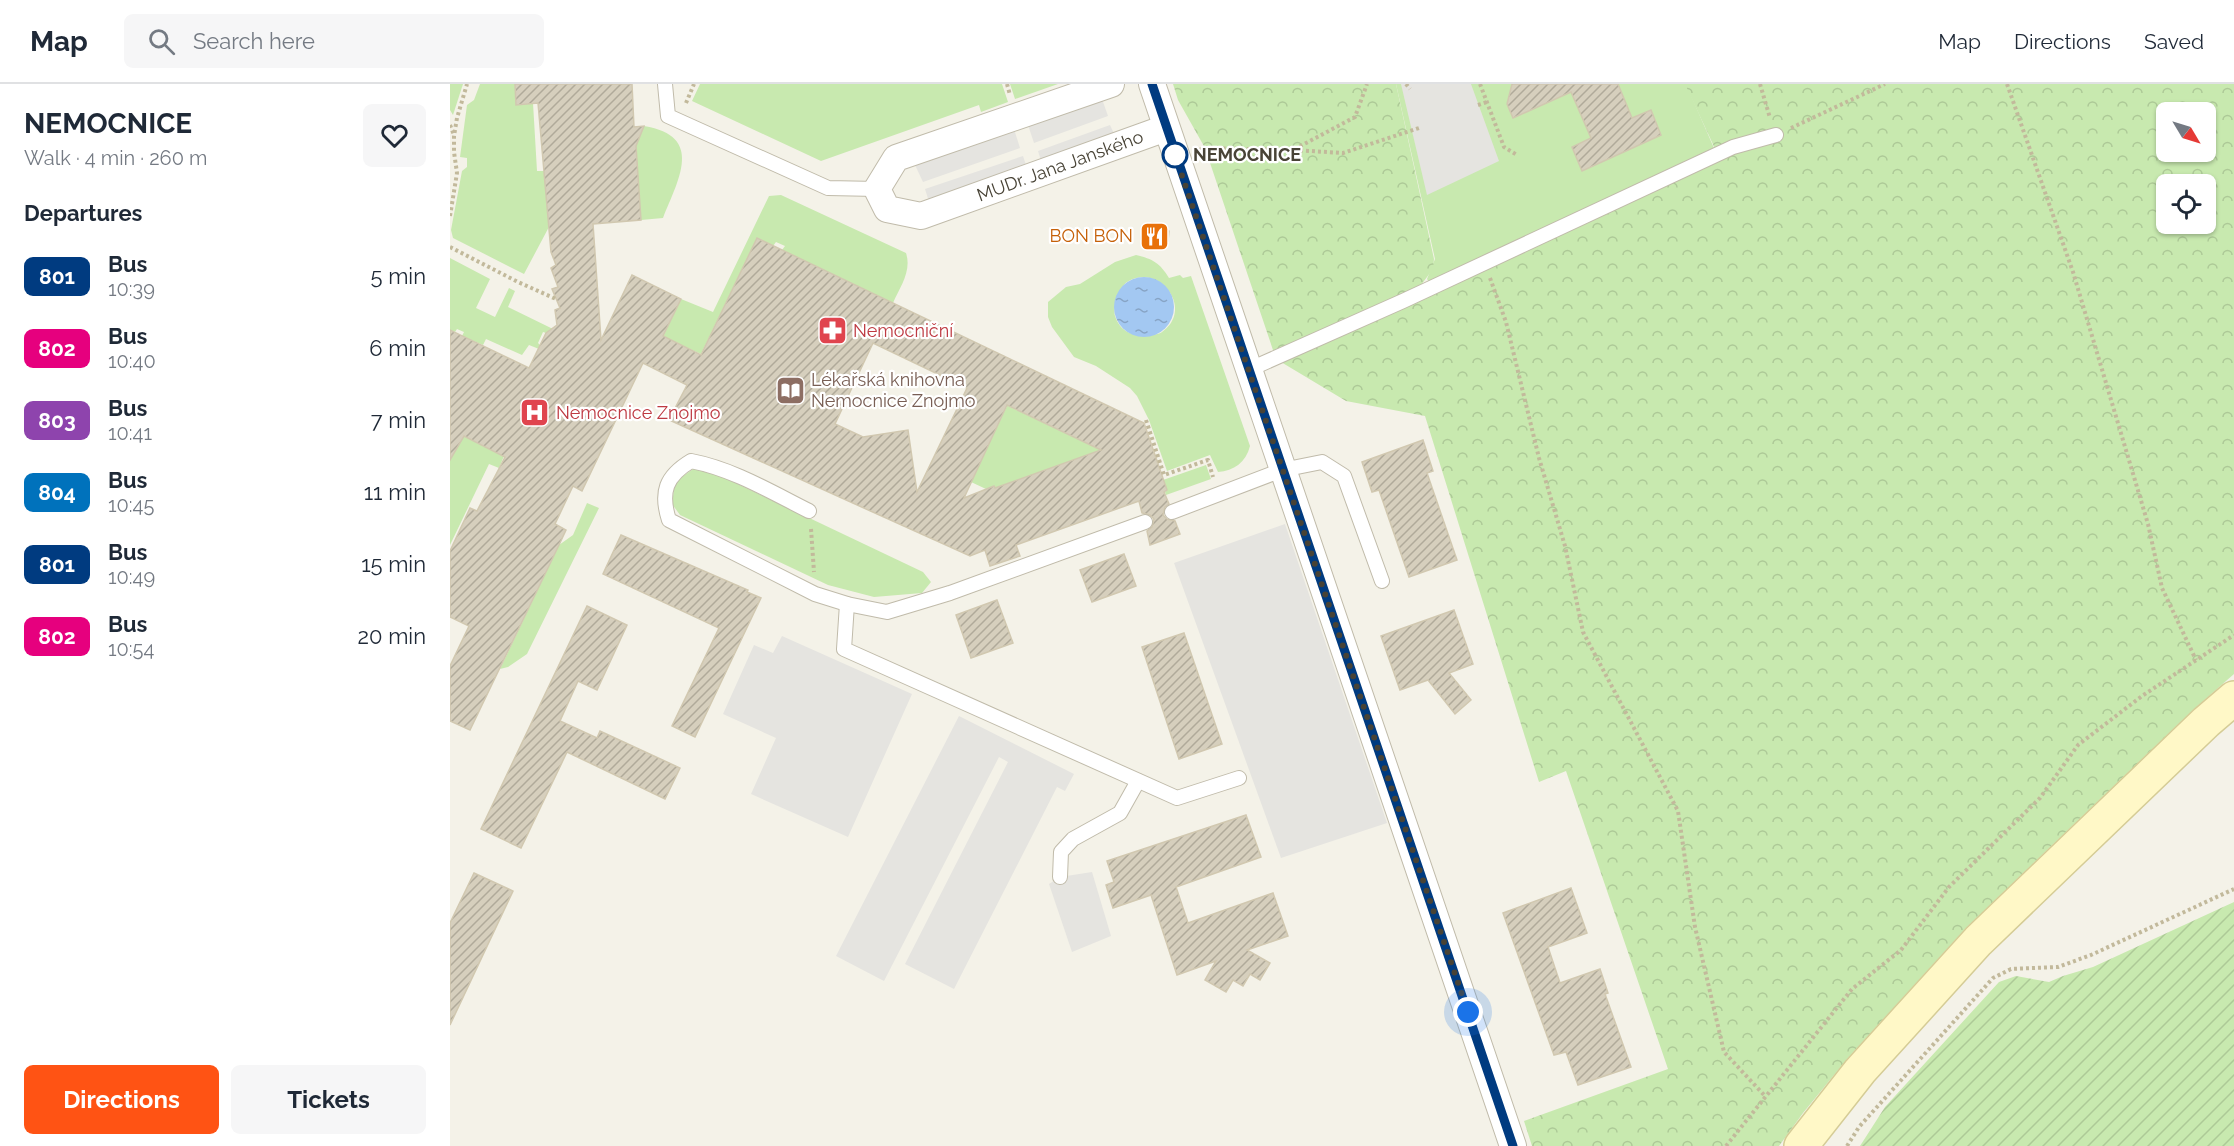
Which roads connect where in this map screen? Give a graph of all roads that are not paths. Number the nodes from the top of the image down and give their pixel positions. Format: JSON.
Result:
{"nodes":[{"id":1,"x":665,"y":84,"type":"edge"},
{"id":2,"x":1111,"y":84,"type":"edge"},
{"id":3,"x":1152,"y":84,"type":"edge"},
{"id":4,"x":1166,"y":128,"type":"junction"},
{"id":5,"x":1776,"y":135,"type":"road end"},
{"id":6,"x":877,"y":189,"type":"junction"},
{"id":7,"x":1248,"y":370,"type":"junction"},
{"id":8,"x":1282,"y":470,"type":"junction"},
{"id":9,"x":809,"y":511,"type":"road end"},
{"id":10,"x":1172,"y":512,"type":"dead end"},
{"id":11,"x":1145,"y":522,"type":"dead end"},
{"id":12,"x":1382,"y":581,"type":"dead end"},
{"id":13,"x":847,"y":604,"type":"junction"},
{"id":14,"x":2234,"y":698,"type":"edge"},
{"id":15,"x":1239,"y":778,"type":"dead end"},
{"id":16,"x":1138,"y":781,"type":"junction"},
{"id":17,"x":1060,"y":877,"type":"dead end"},
{"id":18,"x":1513,"y":1146,"type":"edge"},
{"id":19,"x":1801,"y":1146,"type":"edge"}],
"edges":[{"from":1,"to":6,"type":"lane"},
{"from":2,"to":6,"type":"street"},
{"from":3,"to":4,"type":"street"},
{"from":4,"to":6,"type":"street","name":"MUDr. Jana Janského"},
{"from":4,"to":7,"type":"street","name":"MUDr. Jana Janského"},
{"from":5,"to":7,"type":"lane"},
{"from":7,"to":8,"type":"street","name":"MUDr. Jana Janského"},
{"from":8,"to":10,"type":"lane"},
{"from":8,"to":12,"type":"lane"},
{"from":8,"to":18,"type":"street","name":"MUDr. Jana Janského"},
{"from":9,"to":13,"type":"lane"},
{"from":11,"to":13,"type":"lane"},
{"from":13,"to":16,"type":"lane"},
{"from":14,"to":19,"type":"main road"},
{"from":15,"to":16,"type":"lane"},
{"from":16,"to":17,"type":"lane"}]}
